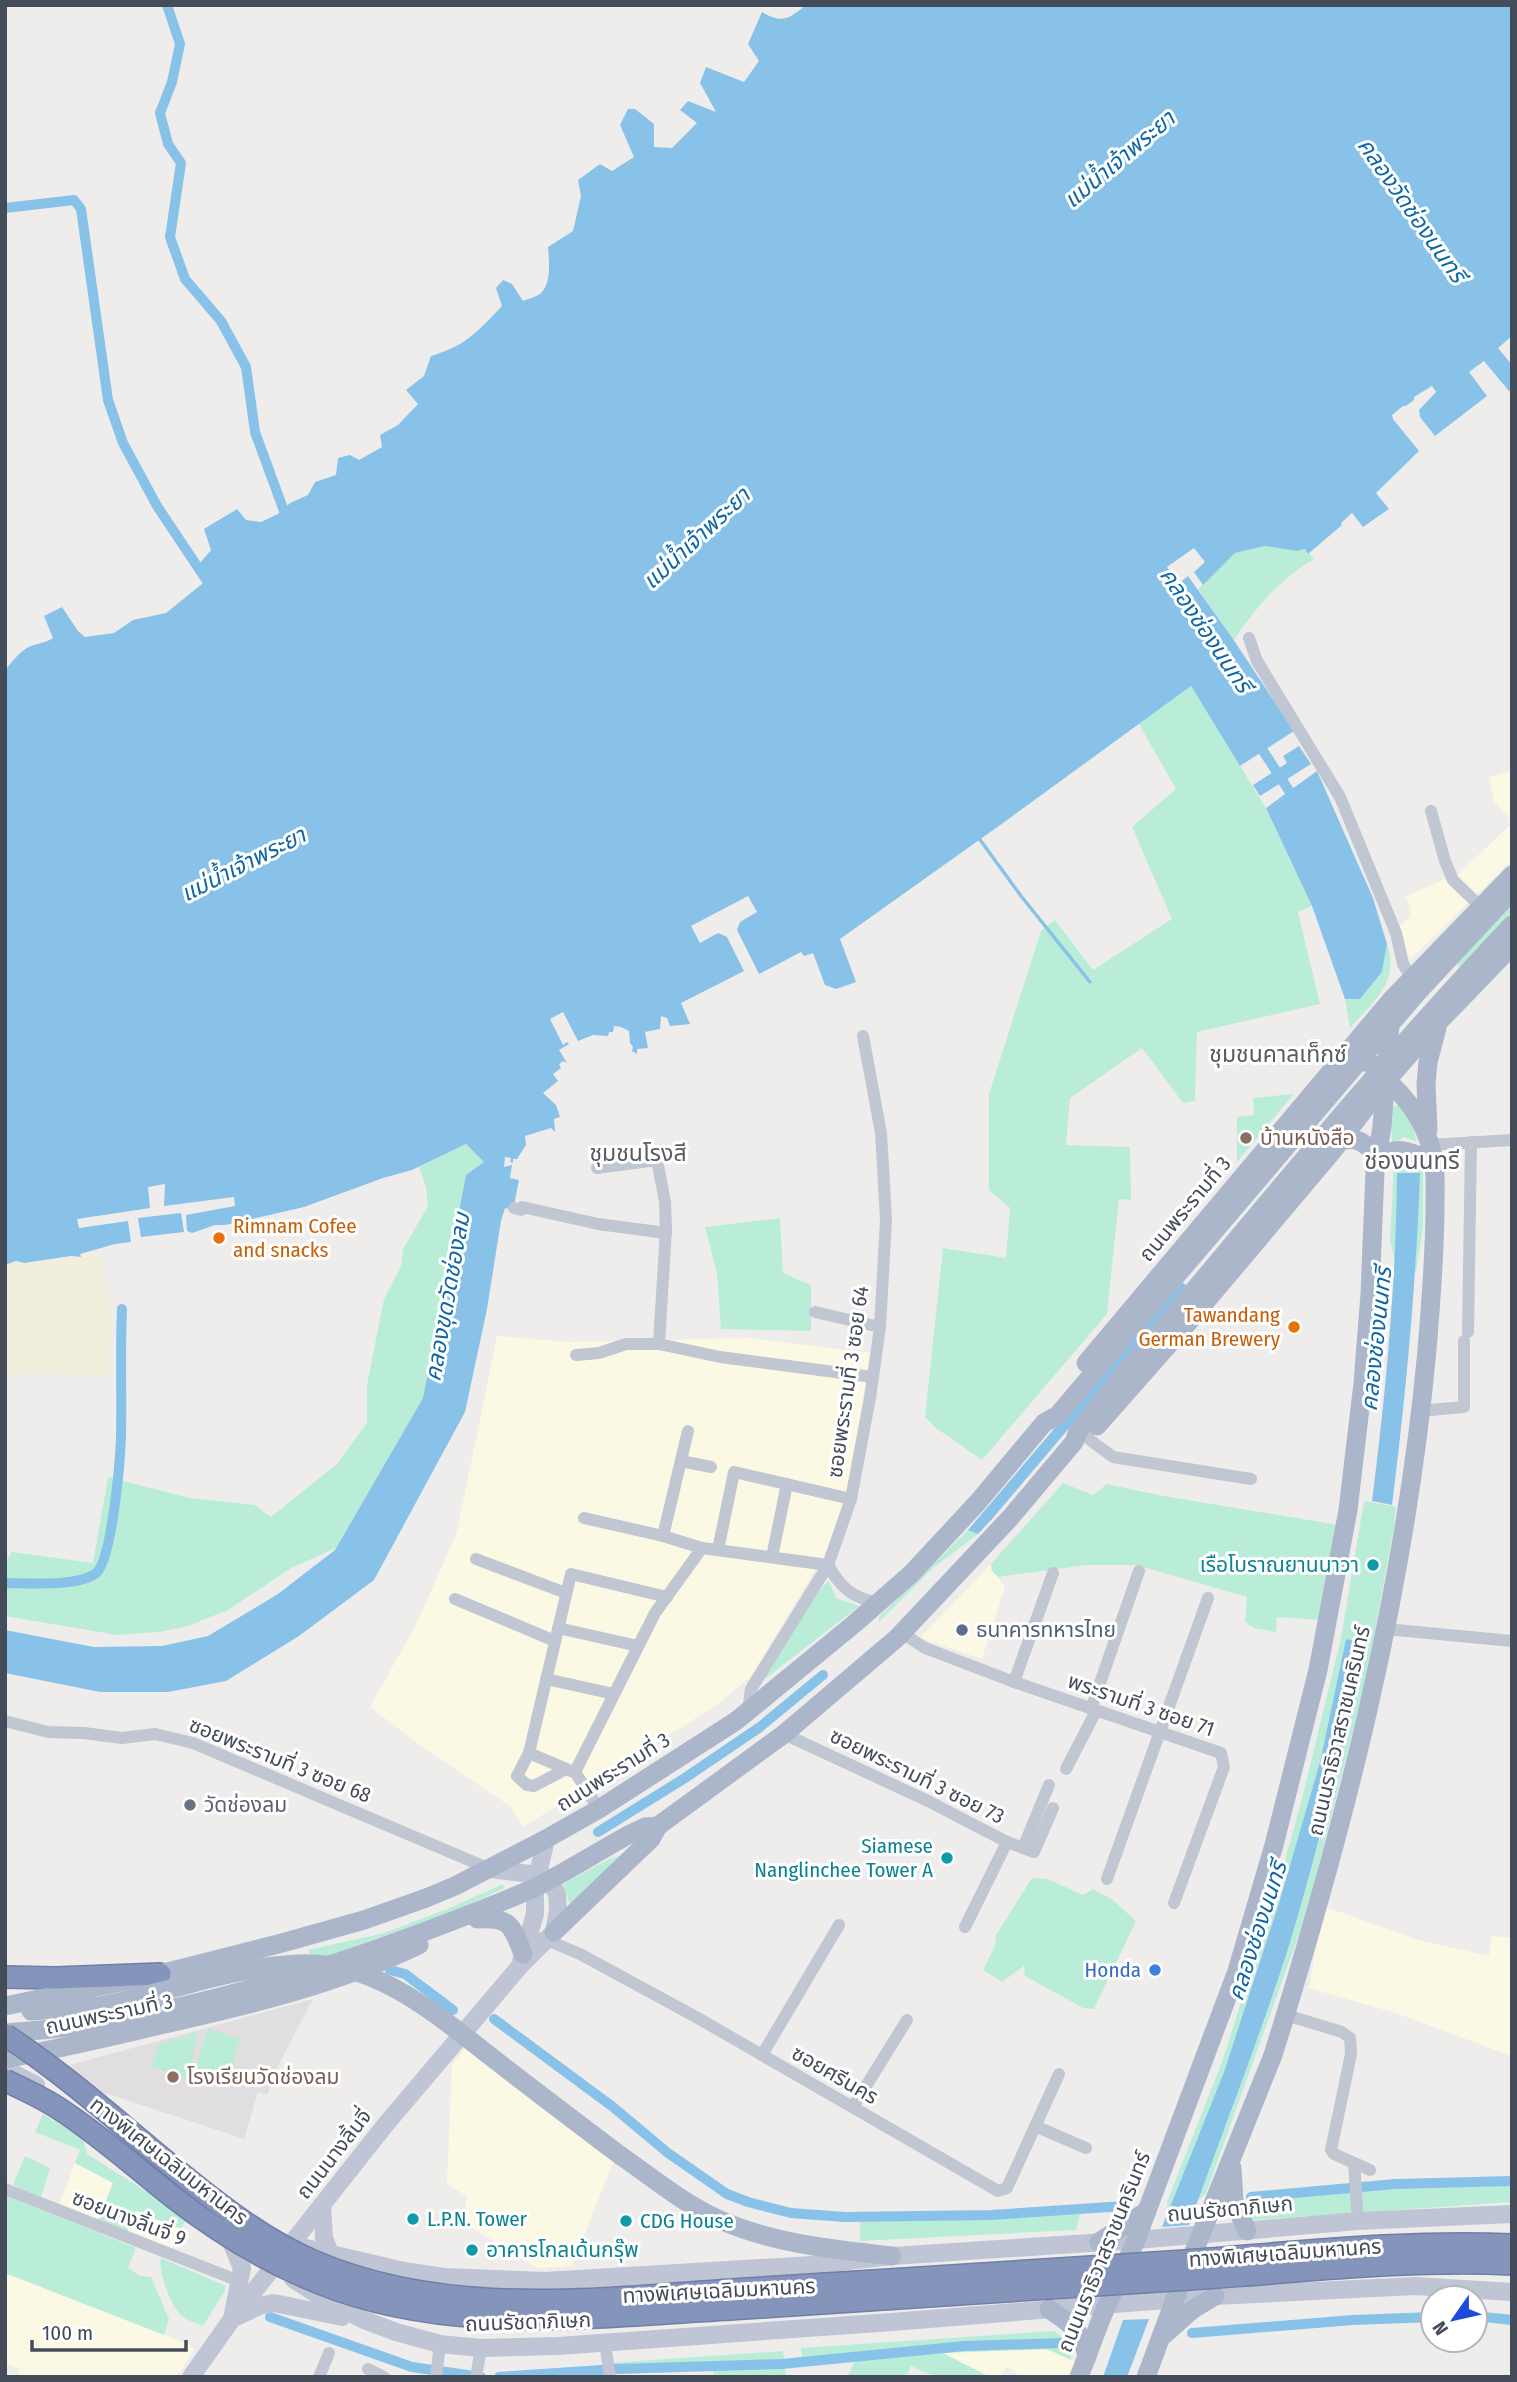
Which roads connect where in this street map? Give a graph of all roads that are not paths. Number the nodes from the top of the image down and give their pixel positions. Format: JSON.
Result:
{"nodes":[{"id":1,"x":1249,"y":638,"type":"dead end"},
{"id":2,"x":1431,"y":811,"type":"dead end"},
{"id":3,"x":1512,"y":875,"type":"edge"},
{"id":4,"x":1512,"y":891,"type":"edge"},
{"id":5,"x":1481,"y":907,"type":"junction"},
{"id":6,"x":1512,"y":925,"type":"edge"},
{"id":7,"x":1445,"y":944,"type":"junction"},
{"id":8,"x":1512,"y":946,"type":"edge"},
{"id":9,"x":1481,"y":978,"type":"junction"},
{"id":10,"x":1412,"y":979,"type":"junction"},
{"id":11,"x":1392,"y":999,"type":"junction"},
{"id":12,"x":1439,"y":1022,"type":"junction"},
{"id":13,"x":863,"y":1036,"type":"dead end"},
{"id":14,"x":1337,"y":1063,"type":"junction"},
{"id":15,"x":1387,"y":1080,"type":"junction"},
{"id":16,"x":1300,"y":1108,"type":"junction"},
{"id":17,"x":1512,"y":1140,"type":"edge"},
{"id":18,"x":1341,"y":1141,"type":"junction"},
{"id":19,"x":1471,"y":1142,"type":"junction"},
{"id":20,"x":1432,"y":1154,"type":"junction"},
{"id":21,"x":1378,"y":1157,"type":"junction"},
{"id":22,"x":597,"y":1168,"type":"dead end"},
{"id":23,"x":514,"y":1208,"type":"dead end"},
{"id":24,"x":666,"y":1233,"type":"junction"},
{"id":25,"x":815,"y":1312,"type":"dead end"},
{"id":26,"x":880,"y":1327,"type":"junction"},
{"id":27,"x":659,"y":1344,"type":"junction"},
{"id":28,"x":576,"y":1355,"type":"dead end"},
{"id":29,"x":873,"y":1377,"type":"junction"},
{"id":30,"x":1420,"y":1411,"type":"junction"},
{"id":31,"x":1044,"y":1423,"type":"junction"},
{"id":32,"x":688,"y":1432,"type":"dead end"},
{"id":33,"x":1080,"y":1440,"type":"junction"},
{"id":34,"x":681,"y":1461,"type":"junction"},
{"id":35,"x":711,"y":1467,"type":"dead end"},
{"id":36,"x":1251,"y":1479,"type":"dead end"},
{"id":37,"x":787,"y":1484,"type":"junction"},
{"id":38,"x":851,"y":1499,"type":"junction"},
{"id":39,"x":584,"y":1518,"type":"dead end"},
{"id":40,"x":663,"y":1536,"type":"junction"},
{"id":41,"x":702,"y":1548,"type":"junction"},
{"id":42,"x":718,"y":1550,"type":"junction"},
{"id":43,"x":772,"y":1558,"type":"junction"},
{"id":44,"x":475,"y":1559,"type":"dead end"},
{"id":45,"x":828,"y":1565,"type":"junction"},
{"id":46,"x":1139,"y":1571,"type":"dead end"},
{"id":47,"x":1053,"y":1573,"type":"dead end"},
{"id":48,"x":566,"y":1593,"type":"junction"},
{"id":49,"x":667,"y":1597,"type":"junction"},
{"id":50,"x":1208,"y":1598,"type":"dead end"},
{"id":51,"x":455,"y":1599,"type":"dead end"},
{"id":52,"x":879,"y":1603,"type":"junction"},
{"id":53,"x":1386,"y":1629,"type":"junction"},
{"id":54,"x":902,"y":1633,"type":"junction"},
{"id":55,"x":557,"y":1634,"type":"junction"},
{"id":56,"x":1512,"y":1641,"type":"edge"},
{"id":57,"x":638,"y":1646,"type":"junction"},
{"id":58,"x":546,"y":1679,"type":"junction"},
{"id":59,"x":1014,"y":1682,"type":"junction"},
{"id":60,"x":614,"y":1694,"type":"junction"},
{"id":61,"x":1093,"y":1710,"type":"junction"},
{"id":62,"x":748,"y":1711,"type":"junction"},
{"id":63,"x":5,"y":1721,"type":"edge"},
{"id":64,"x":1161,"y":1733,"type":"junction"},
{"id":65,"x":784,"y":1734,"type":"junction"},
{"id":66,"x":529,"y":1753,"type":"junction"},
{"id":67,"x":1066,"y":1769,"type":"dead end"},
{"id":68,"x":570,"y":1770,"type":"junction"},
{"id":69,"x":1049,"y":1785,"type":"dead end"},
{"id":70,"x":1053,"y":1808,"type":"dead end"},
{"id":71,"x":599,"y":1809,"type":"junction"},
{"id":72,"x":658,"y":1825,"type":"junction"},
{"id":73,"x":546,"y":1839,"type":"junction"},
{"id":74,"x":1007,"y":1842,"type":"junction"},
{"id":75,"x":1029,"y":1850,"type":"junction"},
{"id":76,"x":491,"y":1869,"type":"junction"},
{"id":77,"x":1107,"y":1879,"type":"dead end"},
{"id":78,"x":541,"y":1880,"type":"junction"},
{"id":79,"x":1174,"y":1903,"type":"dead end"},
{"id":80,"x":494,"y":1905,"type":"junction"},
{"id":81,"x":477,"y":1919,"type":"junction"},
{"id":82,"x":839,"y":1924,"type":"dead end"},
{"id":83,"x":965,"y":1927,"type":"dead end"},
{"id":84,"x":544,"y":1935,"type":"junction"},
{"id":85,"x":282,"y":1943,"type":"junction"},
{"id":86,"x":521,"y":1960,"type":"junction"},
{"id":87,"x":160,"y":1973,"type":"junction"},
{"id":88,"x":300,"y":1974,"type":"junction"},
{"id":89,"x":5,"y":1977,"type":"edge"},
{"id":90,"x":5,"y":1991,"type":"edge"},
{"id":91,"x":102,"y":1996,"type":"junction"},
{"id":92,"x":5,"y":2003,"type":"edge"},
{"id":93,"x":5,"y":2011,"type":"edge"},
{"id":94,"x":1286,"y":2015,"type":"junction"},
{"id":95,"x":907,"y":2020,"type":"dead end"},
{"id":96,"x":164,"y":2025,"type":"junction"},
{"id":97,"x":81,"y":2026,"type":"junction"},
{"id":98,"x":5,"y":2034,"type":"edge"},
{"id":99,"x":762,"y":2055,"type":"junction"},
{"id":100,"x":5,"y":2059,"type":"edge"},
{"id":101,"x":5,"y":2069,"type":"edge"},
{"id":102,"x":1059,"y":2074,"type":"dead end"},
{"id":103,"x":5,"y":2080,"type":"edge"},
{"id":104,"x":853,"y":2107,"type":"junction"},
{"id":105,"x":1035,"y":2126,"type":"junction"},
{"id":106,"x":1086,"y":2148,"type":"dead end"},
{"id":107,"x":1232,"y":2160,"type":"junction"},
{"id":108,"x":1354,"y":2162,"type":"junction"},
{"id":109,"x":1370,"y":2170,"type":"dead end"},
{"id":110,"x":5,"y":2189,"type":"edge"},
{"id":111,"x":322,"y":2206,"type":"junction"},
{"id":112,"x":1147,"y":2211,"type":"junction"},
{"id":113,"x":1509,"y":2216,"type":"edge"},
{"id":114,"x":1359,"y":2221,"type":"junction"},
{"id":115,"x":1301,"y":2225,"type":"junction"},
{"id":116,"x":1247,"y":2231,"type":"junction"},
{"id":117,"x":227,"y":2233,"type":"junction"},
{"id":118,"x":1202,"y":2234,"type":"junction"},
{"id":119,"x":1136,"y":2240,"type":"junction"},
{"id":120,"x":1099,"y":2242,"type":"junction"},
{"id":121,"x":292,"y":2245,"type":"junction"},
{"id":122,"x":1512,"y":2245,"type":"edge"},
{"id":123,"x":330,"y":2253,"type":"junction"},
{"id":124,"x":891,"y":2256,"type":"junction"},
{"id":125,"x":1512,"y":2264,"type":"edge"},
{"id":126,"x":273,"y":2267,"type":"junction"},
{"id":127,"x":604,"y":2276,"type":"junction"},
{"id":128,"x":239,"y":2281,"type":"junction"},
{"id":129,"x":1304,"y":2292,"type":"junction"},
{"id":130,"x":1512,"y":2292,"type":"edge"},
{"id":131,"x":1215,"y":2296,"type":"junction"},
{"id":132,"x":1175,"y":2299,"type":"junction"},
{"id":133,"x":1107,"y":2305,"type":"junction"},
{"id":134,"x":1049,"y":2309,"type":"junction"},
{"id":135,"x":232,"y":2319,"type":"junction"},
{"id":136,"x":364,"y":2320,"type":"junction"},
{"id":137,"x":1160,"y":2339,"type":"junction"},
{"id":138,"x":605,"y":2342,"type":"junction"},
{"id":139,"x":440,"y":2344,"type":"junction"},
{"id":140,"x":329,"y":2353,"type":"dead end"},
{"id":141,"x":1087,"y":2357,"type":"junction"},
{"id":142,"x":478,"y":2364,"type":"edge"},
{"id":143,"x":368,"y":2369,"type":"dead end"},
{"id":144,"x":608,"y":2371,"type":"edge"},
{"id":145,"x":437,"y":2372,"type":"edge"},
{"id":146,"x":191,"y":2377,"type":"edge"},
{"id":147,"x":319,"y":2377,"type":"edge"},
{"id":148,"x":384,"y":2377,"type":"edge"},
{"id":149,"x":1079,"y":2377,"type":"edge"},
{"id":150,"x":1146,"y":2377,"type":"edge"}],
"edges":[{"from":1,"to":10,"type":"street"},
{"from":2,"to":5,"type":"street"},
{"from":3,"to":5,"type":"main road","name":"ถนนพระรามที่ 3"},
{"from":4,"to":31,"type":"main road","name":"ถนนพระรามที่ 3","bridge":true},
{"from":5,"to":7,"type":"main road","name":"ถนนพระรามที่ 3"},
{"from":6,"to":33,"type":"main road","name":"ถนนพระรามที่ 3","bridge":true},
{"from":7,"to":9,"type":"main road"},
{"from":7,"to":10,"type":"main road","name":"ถนนพระรามที่ 3"},
{"from":8,"to":9,"type":"main road","name":"ถนนพระรามที่ 3"},
{"from":9,"to":12,"type":"main road","name":"ถนนพระรามที่ 3"},
{"from":10,"to":11,"type":"main road","name":"ถนนพระรามที่ 3"},
{"from":11,"to":14,"type":"main road","name":"ถนนพระรามที่ 3"},
{"from":11,"to":15,"type":"main road","name":"ถนนนราธิวาสราชนครินทร์"},
{"from":12,"to":15,"type":"main road","name":"ถนนพระรามที่ 3"},
{"from":12,"to":20,"type":"main road"},
{"from":13,"to":26,"type":"street","name":"ซอยพระรามที่ 3 ซอย 64"},
{"from":14,"to":15,"type":"main road","name":"ถนนนราธิวาสราชนครินทร์"},
{"from":14,"to":16,"type":"main road","name":"ถนนพระรามที่ 3"},
{"from":15,"to":18,"type":"main road","name":"ถนนพระรามที่ 3"},
{"from":15,"to":20,"type":"main road","name":"ถนนนราธิวาสราชนครินทร์"},
{"from":15,"to":21,"type":"main road","name":"ถนนนราธิวาสราชนครินทร์"},
{"from":16,"to":18,"type":"main road"},
{"from":16,"to":31,"type":"main road","name":"ถนนพระรามที่ 3"},
{"from":17,"to":19,"type":"street"},
{"from":18,"to":21,"type":"main road"},
{"from":18,"to":33,"type":"main road","name":"ถนนพระรามที่ 3"},
{"from":19,"to":20,"type":"street"},
{"from":19,"to":30,"type":"street"},
{"from":20,"to":21,"type":"main road"},
{"from":20,"to":30,"type":"main road","name":"ถนนนราธิวาสราชนครินทร์"},
{"from":21,"to":112,"type":"main road","name":"ถนนนราธิวาสราชนครินทร์"},
{"from":22,"to":24,"type":"street"},
{"from":23,"to":24,"type":"street"},
{"from":24,"to":27,"type":"street"},
{"from":25,"to":26,"type":"street"},
{"from":26,"to":29,"type":"street","name":"ซอยพระรามที่ 3 ซอย 64"},
{"from":27,"to":28,"type":"street"},
{"from":27,"to":29,"type":"street"},
{"from":29,"to":38,"type":"street","name":"ซอยพระรามที่ 3 ซอย 64"},
{"from":30,"to":53,"type":"main road","name":"ถนนนราธิวาสราชนครินทร์"},
{"from":31,"to":52,"type":"main road","name":"ถนนพระรามที่ 3"},
{"from":32,"to":34,"type":"street"},
{"from":33,"to":36,"type":"street"},
{"from":33,"to":54,"type":"main road","name":"ถนนพระรามที่ 3"},
{"from":34,"to":35,"type":"street"},
{"from":34,"to":40,"type":"street"},
{"from":37,"to":38,"type":"street"},
{"from":37,"to":42,"type":"street"},
{"from":37,"to":43,"type":"street"},
{"from":38,"to":45,"type":"street","name":"ซอยพระรามที่ 3 ซอย 64"},
{"from":39,"to":40,"type":"street"},
{"from":40,"to":41,"type":"street"},
{"from":41,"to":42,"type":"street"},
{"from":41,"to":49,"type":"street"},
{"from":42,"to":43,"type":"street"},
{"from":43,"to":45,"type":"street"},
{"from":44,"to":48,"type":"street"},
{"from":45,"to":52,"type":"street"},
{"from":45,"to":62,"type":"street","name":"ซอยพระรามที่ 3 ซอย 64"},
{"from":46,"to":61,"type":"street"},
{"from":47,"to":59,"type":"street"},
{"from":48,"to":49,"type":"street"},
{"from":48,"to":55,"type":"street"},
{"from":49,"to":57,"type":"street"},
{"from":50,"to":64,"type":"street"},
{"from":51,"to":55,"type":"street"},
{"from":52,"to":62,"type":"main road","name":"ถนนพระรามที่ 3"},
{"from":53,"to":56,"type":"street"},
{"from":53,"to":94,"type":"main road","name":"ถนนนราธิวาสราชนครินทร์"},
{"from":54,"to":59,"type":"street","name":"พระรามที่ 3 ซอย 71"},
{"from":54,"to":65,"type":"main road","name":"ถนนพระรามที่ 3"},
{"from":55,"to":57,"type":"street"},
{"from":55,"to":58,"type":"street"},
{"from":57,"to":60,"type":"street"},
{"from":58,"to":60,"type":"street"},
{"from":58,"to":66,"type":"street"},
{"from":59,"to":61,"type":"street","name":"พระรามที่ 3 ซอย 71"},
{"from":60,"to":68,"type":"street"},
{"from":61,"to":64,"type":"street","name":"พระรามที่ 3 ซอย 71"},
{"from":61,"to":67,"type":"street"},
{"from":62,"to":71,"type":"main road","name":"ถนนพระรามที่ 3"},
{"from":63,"to":76,"type":"street","name":"ซอยพระรามที่ 3 ซอย 68"},
{"from":64,"to":77,"type":"street"},
{"from":64,"to":79,"type":"street","name":"พระรามที่ 3 ซอย 71"},
{"from":65,"to":72,"type":"main road","name":"ถนนพระรามที่ 3"},
{"from":65,"to":74,"type":"street","name":"ซอยพระรามที่ 3 ซอย 73"},
{"from":66,"to":68,"type":"street"},
{"from":66,"to":68,"type":"street"},
{"from":68,"to":71,"type":"street"},
{"from":69,"to":75,"type":"street"},
{"from":70,"to":75,"type":"street"},
{"from":71,"to":73,"type":"main road","name":"ถนนพระรามที่ 3"},
{"from":72,"to":78,"type":"main road","name":"ถนนพระรามที่ 3"},
{"from":72,"to":84,"type":"main road"},
{"from":73,"to":76,"type":"main road","name":"ถนนพระรามที่ 3"},
{"from":73,"to":78,"type":"main road","name":"ถนนนางลิ้นจี่"},
{"from":74,"to":75,"type":"street","name":"ซอยพระรามที่ 3 ซอย 73"},
{"from":74,"to":83,"type":"street"},
{"from":76,"to":78,"type":"main road"},
{"from":76,"to":85,"type":"main road","name":"ถนนพระรามที่ 3"},
{"from":78,"to":80,"type":"main road","name":"ถนนพระรามที่ 3"},
{"from":78,"to":84,"type":"main road","name":"ถนนนางลิ้นจี่"},
{"from":80,"to":81,"type":"main road","name":"ถนนพระรามที่ 3"},
{"from":80,"to":88,"type":"main road","name":"ถนนพระรามที่ 3"},
{"from":81,"to":86,"type":"main road"},
{"from":81,"to":96,"type":"main road","name":"ถนนพระรามที่ 3"},
{"from":82,"to":99,"type":"street"},
{"from":84,"to":86,"type":"main road","name":"ถนนนางลิ้นจี่"},
{"from":84,"to":99,"type":"street","name":"ซอยศรีนคร"},
{"from":85,"to":87,"type":"main road","name":"ถนนพระรามที่ 3"},
{"from":85,"to":88,"type":"main road"},
{"from":86,"to":111,"type":"main road","name":"ถนนนางลิ้นจี่"},
{"from":87,"to":89,"type":"highway"},
{"from":87,"to":91,"type":"main road","name":"ถนนพระรามที่ 3"},
{"from":88,"to":97,"type":"main road","name":"ถนนพระรามที่ 3"},
{"from":90,"to":91,"type":"main road","name":"ถนนพระรามที่ 3"},
{"from":91,"to":92,"type":"main road","name":"ถนนพระรามที่ 3"},
{"from":91,"to":93,"type":"main road"},
{"from":91,"to":124,"type":"main road","bridge":true},
{"from":94,"to":107,"type":"main road","name":"ถนนนราธิวาสราชนครินทร์"},
{"from":94,"to":108,"type":"street"},
{"from":95,"to":104,"type":"street"},
{"from":96,"to":97,"type":"main road"},
{"from":96,"to":100,"type":"main road","name":"ถนนพระรามที่ 3"},
{"from":97,"to":98,"type":"main road","name":"ถนนพระรามที่ 3"},
{"from":98,"to":122,"type":"highway","name":"ทางพิเศษเฉลิมมหานคร","bridge":true},
{"from":99,"to":104,"type":"street","name":"ซอยศรีนคร"},
{"from":101,"to":117,"type":"main road","name":"ถนนรัชดาภิเษก"},
{"from":102,"to":105,"type":"street","name":"ซอยศรีนคร"},
{"from":103,"to":125,"type":"highway","name":"ทางพิเศษเฉลิมมหานคร","bridge":true},
{"from":104,"to":105,"type":"street","name":"ซอยศรีนคร"},
{"from":105,"to":106,"type":"street"},
{"from":107,"to":116,"type":"main road"},
{"from":107,"to":118,"type":"main road","name":"ถนนนราธิวาสราชนครินทร์"},
{"from":108,"to":109,"type":"street"},
{"from":108,"to":114,"type":"street"},
{"from":110,"to":128,"type":"street","name":"ซอยนางลิ้นจี่ 9"},
{"from":111,"to":121,"type":"main road","name":"ถนนนางลิ้นจี่"},
{"from":111,"to":123,"type":"main road"},
{"from":112,"to":119,"type":"main road","name":"ถนนนราธิวาสราชนครินทร์"},
{"from":112,"to":120,"type":"main road"},
{"from":113,"to":114,"type":"main road","name":"ถนนรัชดาภิเษก"},
{"from":114,"to":115,"type":"main road","name":"ถนนรัชดาภิเษก"},
{"from":115,"to":116,"type":"main road","name":"ถนนรัชดาภิเษก"},
{"from":115,"to":129,"type":"main road"},
{"from":116,"to":118,"type":"main road","name":"ถนนรัชดาภิเษก"},
{"from":117,"to":126,"type":"main road","name":"ถนนรัชดาภิเษก"},
{"from":117,"to":128,"type":"main road"},
{"from":118,"to":119,"type":"main road","name":"ถนนรัชดาภิเษก"},
{"from":118,"to":132,"type":"main road","name":"ถนนนราธิวาสราชนครินทร์"},
{"from":119,"to":120,"type":"main road","name":"ถนนรัชดาภิเษก"},
{"from":119,"to":133,"type":"main road","name":"ถนนนราธิวาสราชนครินทร์"},
{"from":120,"to":124,"type":"main road","name":"ถนนรัชดาภิเษก"},
{"from":121,"to":123,"type":"main road","name":"ถนนรัชดาภิเษก"},
{"from":121,"to":126,"type":"main road","name":"ถนนนางลิ้นจี่"},
{"from":123,"to":127,"type":"main road","name":"ถนนรัชดาภิเษก"},
{"from":124,"to":127,"type":"main road","name":"ถนนรัชดาภิเษก"},
{"from":126,"to":135,"type":"main road","name":"ถนนนางลิ้นจี่"},
{"from":126,"to":136,"type":"main road","name":"ถนนรัชดาภิเษก"},
{"from":127,"to":138,"type":"main road"},
{"from":128,"to":135,"type":"main road"},
{"from":129,"to":130,"type":"main road","name":"ถนนรัชดาภิเษก"},
{"from":129,"to":131,"type":"main road","name":"ถนนรัชดาภิเษก"},
{"from":131,"to":132,"type":"main road","name":"ถนนรัชดาภิเษก"},
{"from":131,"to":137,"type":"main road"},
{"from":132,"to":133,"type":"main road","name":"ถนนรัชดาภิเษก"},
{"from":132,"to":137,"type":"main road","name":"ถนนนราธิวาสราชนครินทร์"},
{"from":133,"to":134,"type":"main road","name":"ถนนรัชดาภิเษก"},
{"from":133,"to":141,"type":"main road","name":"ถนนนราธิวาสราชนครินทร์"},
{"from":134,"to":138,"type":"main road","name":"ถนนรัชดาภิเษก"},
{"from":134,"to":141,"type":"main road"},
{"from":135,"to":136,"type":"main road"},
{"from":135,"to":146,"type":"main road","name":"ถนนนางลิ้นจี่"},
{"from":136,"to":139,"type":"main road","name":"ถนนรัชดาภิเษก"},
{"from":137,"to":150,"type":"main road","name":"ถนนนราธิวาสราชนครินทร์"},
{"from":138,"to":142,"type":"main road","name":"ถนนรัชดาภิเษก"},
{"from":138,"to":144,"type":"street"},
{"from":139,"to":142,"type":"main road","name":"ถนนรัชดาภิเษก"},
{"from":139,"to":145,"type":"street"},
{"from":140,"to":147,"type":"street"},
{"from":141,"to":149,"type":"main road","name":"ถนนนราธิวาสราชนครินทร์"},
{"from":143,"to":148,"type":"street"}]}
